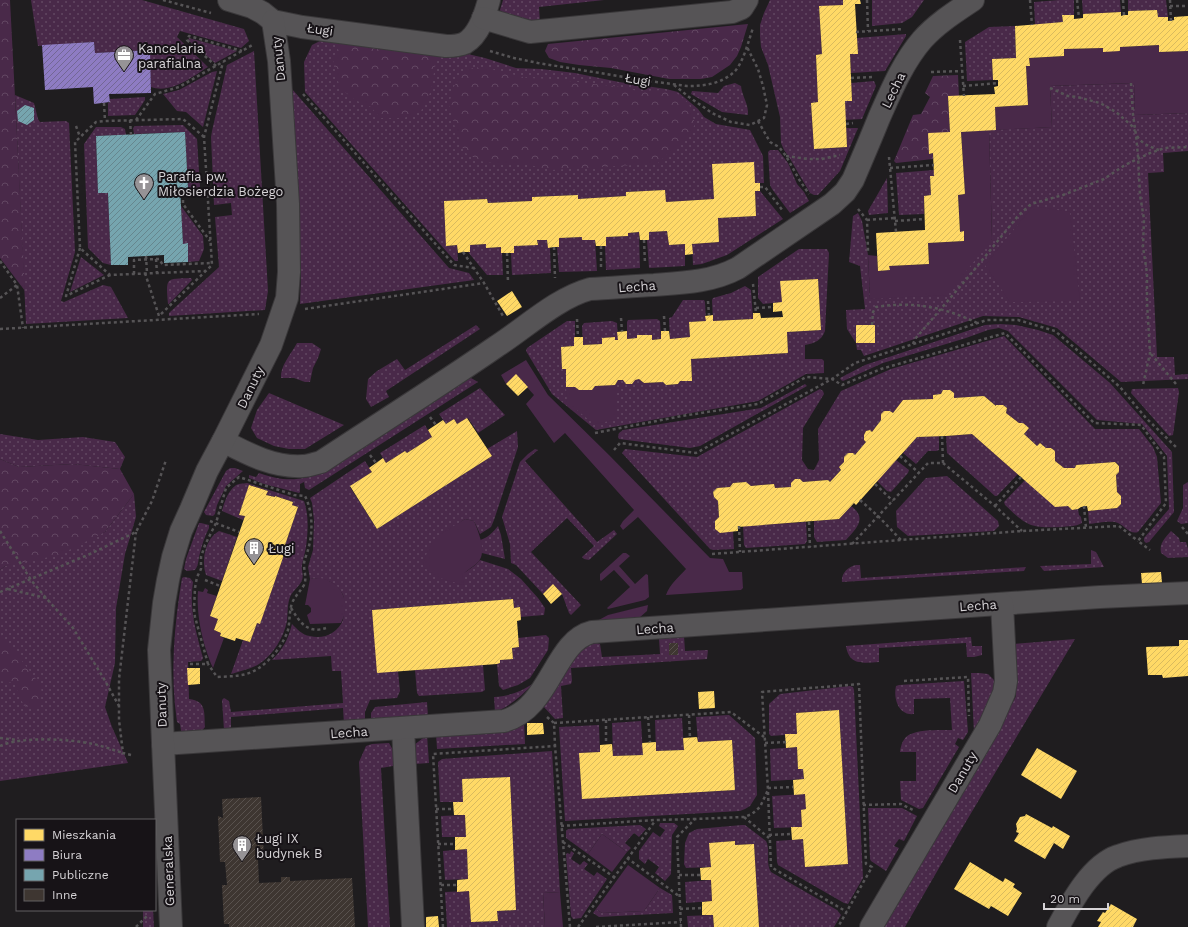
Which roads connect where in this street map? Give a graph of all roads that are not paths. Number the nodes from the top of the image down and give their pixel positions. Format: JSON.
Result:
{"nodes":[{"id":1,"x":229,"y":0,"type":"edge"},
{"id":2,"x":747,"y":0,"type":"edge"},
{"id":3,"x":973,"y":0,"type":"edge"},
{"id":4,"x":692,"y":8,"type":"edge"},
{"id":5,"x":273,"y":21,"type":"junction"},
{"id":6,"x":478,"y":23,"type":"edge"},
{"id":7,"x":224,"y":441,"type":"junction"},
{"id":8,"x":1188,"y":593,"type":"edge"},
{"id":9,"x":1002,"y":604,"type":"junction"},
{"id":10,"x":403,"y":728,"type":"junction"},
{"id":11,"x":163,"y":744,"type":"junction"},
{"id":12,"x":1188,"y":846,"type":"edge"},
{"id":13,"x":170,"y":927,"type":"edge"},
{"id":14,"x":413,"y":927,"type":"edge"},
{"id":15,"x":871,"y":927,"type":"edge"},
{"id":16,"x":1058,"y":927,"type":"edge"}],
"edges":[{"from":1,"to":5,"type":"street","name":"Ługi"},
{"from":2,"to":4,"type":"street"},
{"from":3,"to":7,"type":"street","name":"Lecha"},
{"from":4,"to":6,"type":"street"},
{"from":5,"to":6,"type":"street","name":"Ługi"},
{"from":5,"to":7,"type":"street","name":"Danuty"},
{"from":7,"to":11,"type":"street","name":"Danuty"},
{"from":8,"to":9,"type":"street","name":"Lecha"},
{"from":9,"to":10,"type":"street","name":"Lecha"},
{"from":9,"to":15,"type":"street","name":"Danuty"},
{"from":10,"to":11,"type":"street","name":"Lecha"},
{"from":10,"to":14,"type":"street"},
{"from":11,"to":13,"type":"street","name":"Generalska"},
{"from":12,"to":16,"type":"street"}]}
